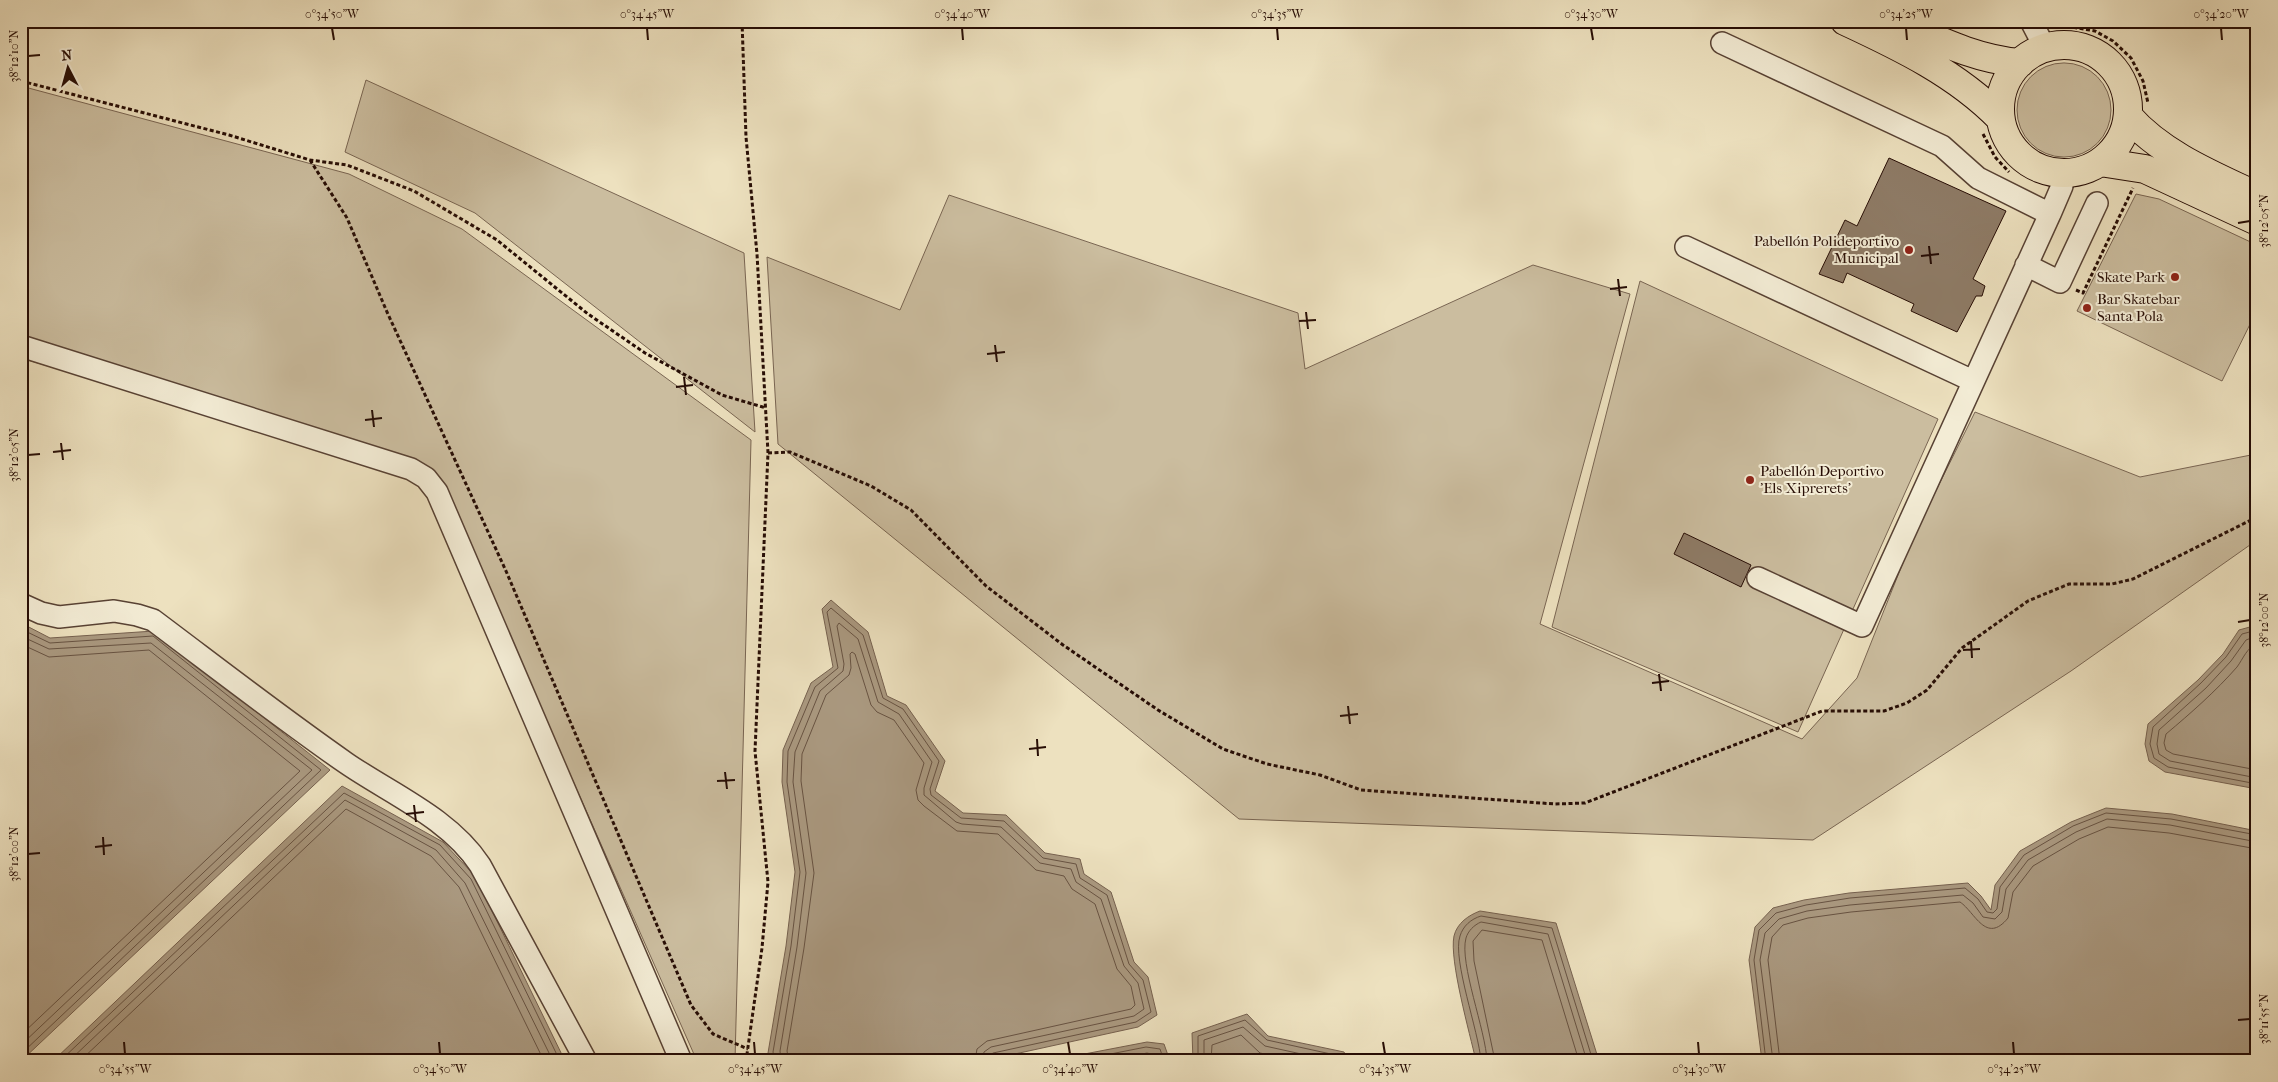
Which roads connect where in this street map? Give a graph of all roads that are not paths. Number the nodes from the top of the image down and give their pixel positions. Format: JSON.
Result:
{"nodes":[{"id":1,"x":1845,"y":21,"type":"edge"},
{"id":2,"x":1894,"y":21,"type":"edge"},
{"id":3,"x":2031,"y":21,"type":"edge"},
{"id":4,"x":1722,"y":43,"type":"dead end"},
{"id":5,"x":2045,"y":48,"type":"junction"},
{"id":6,"x":2020,"y":63,"type":"junction"},
{"id":7,"x":2140,"y":113,"type":"junction"},
{"id":8,"x":1990,"y":123,"type":"junction"},
{"id":9,"x":2100,"y":162,"type":"junction"},
{"id":10,"x":2062,"y":173,"type":"junction"},
{"id":11,"x":2257,"y":196,"type":"edge"},
{"id":12,"x":2097,"y":203,"type":"dead end"},
{"id":13,"x":2050,"y":214,"type":"junction"},
{"id":14,"x":2257,"y":221,"type":"edge"},
{"id":15,"x":1686,"y":246,"type":"dead end"},
{"id":16,"x":2026,"y":265,"type":"junction"},
{"id":17,"x":21,"y":346,"type":"edge"},
{"id":18,"x":1973,"y":381,"type":"junction"},
{"id":19,"x":1758,"y":578,"type":"dead end"},
{"id":20,"x":21,"y":604,"type":"edge"},
{"id":21,"x":586,"y":1061,"type":"edge"},
{"id":22,"x":681,"y":1061,"type":"edge"}],
"edges":[{"from":1,"to":8,"type":"main road"},
{"from":2,"to":6,"type":"main road"},
{"from":3,"to":5,"type":"street"},
{"from":4,"to":13,"type":"street"},
{"from":5,"to":6,"type":"main road"},
{"from":5,"to":7,"type":"main road"},
{"from":6,"to":8,"type":"main road"},
{"from":7,"to":9,"type":"main road"},
{"from":7,"to":11,"type":"main road"},
{"from":8,"to":10,"type":"main road"},
{"from":9,"to":10,"type":"main road"},
{"from":9,"to":14,"type":"main road"},
{"from":10,"to":13,"type":"street"},
{"from":12,"to":16,"type":"street"},
{"from":13,"to":16,"type":"street"},
{"from":15,"to":18,"type":"street"},
{"from":16,"to":18,"type":"street"},
{"from":17,"to":22,"type":"street"},
{"from":18,"to":19,"type":"street"},
{"from":20,"to":21,"type":"street"}]}
